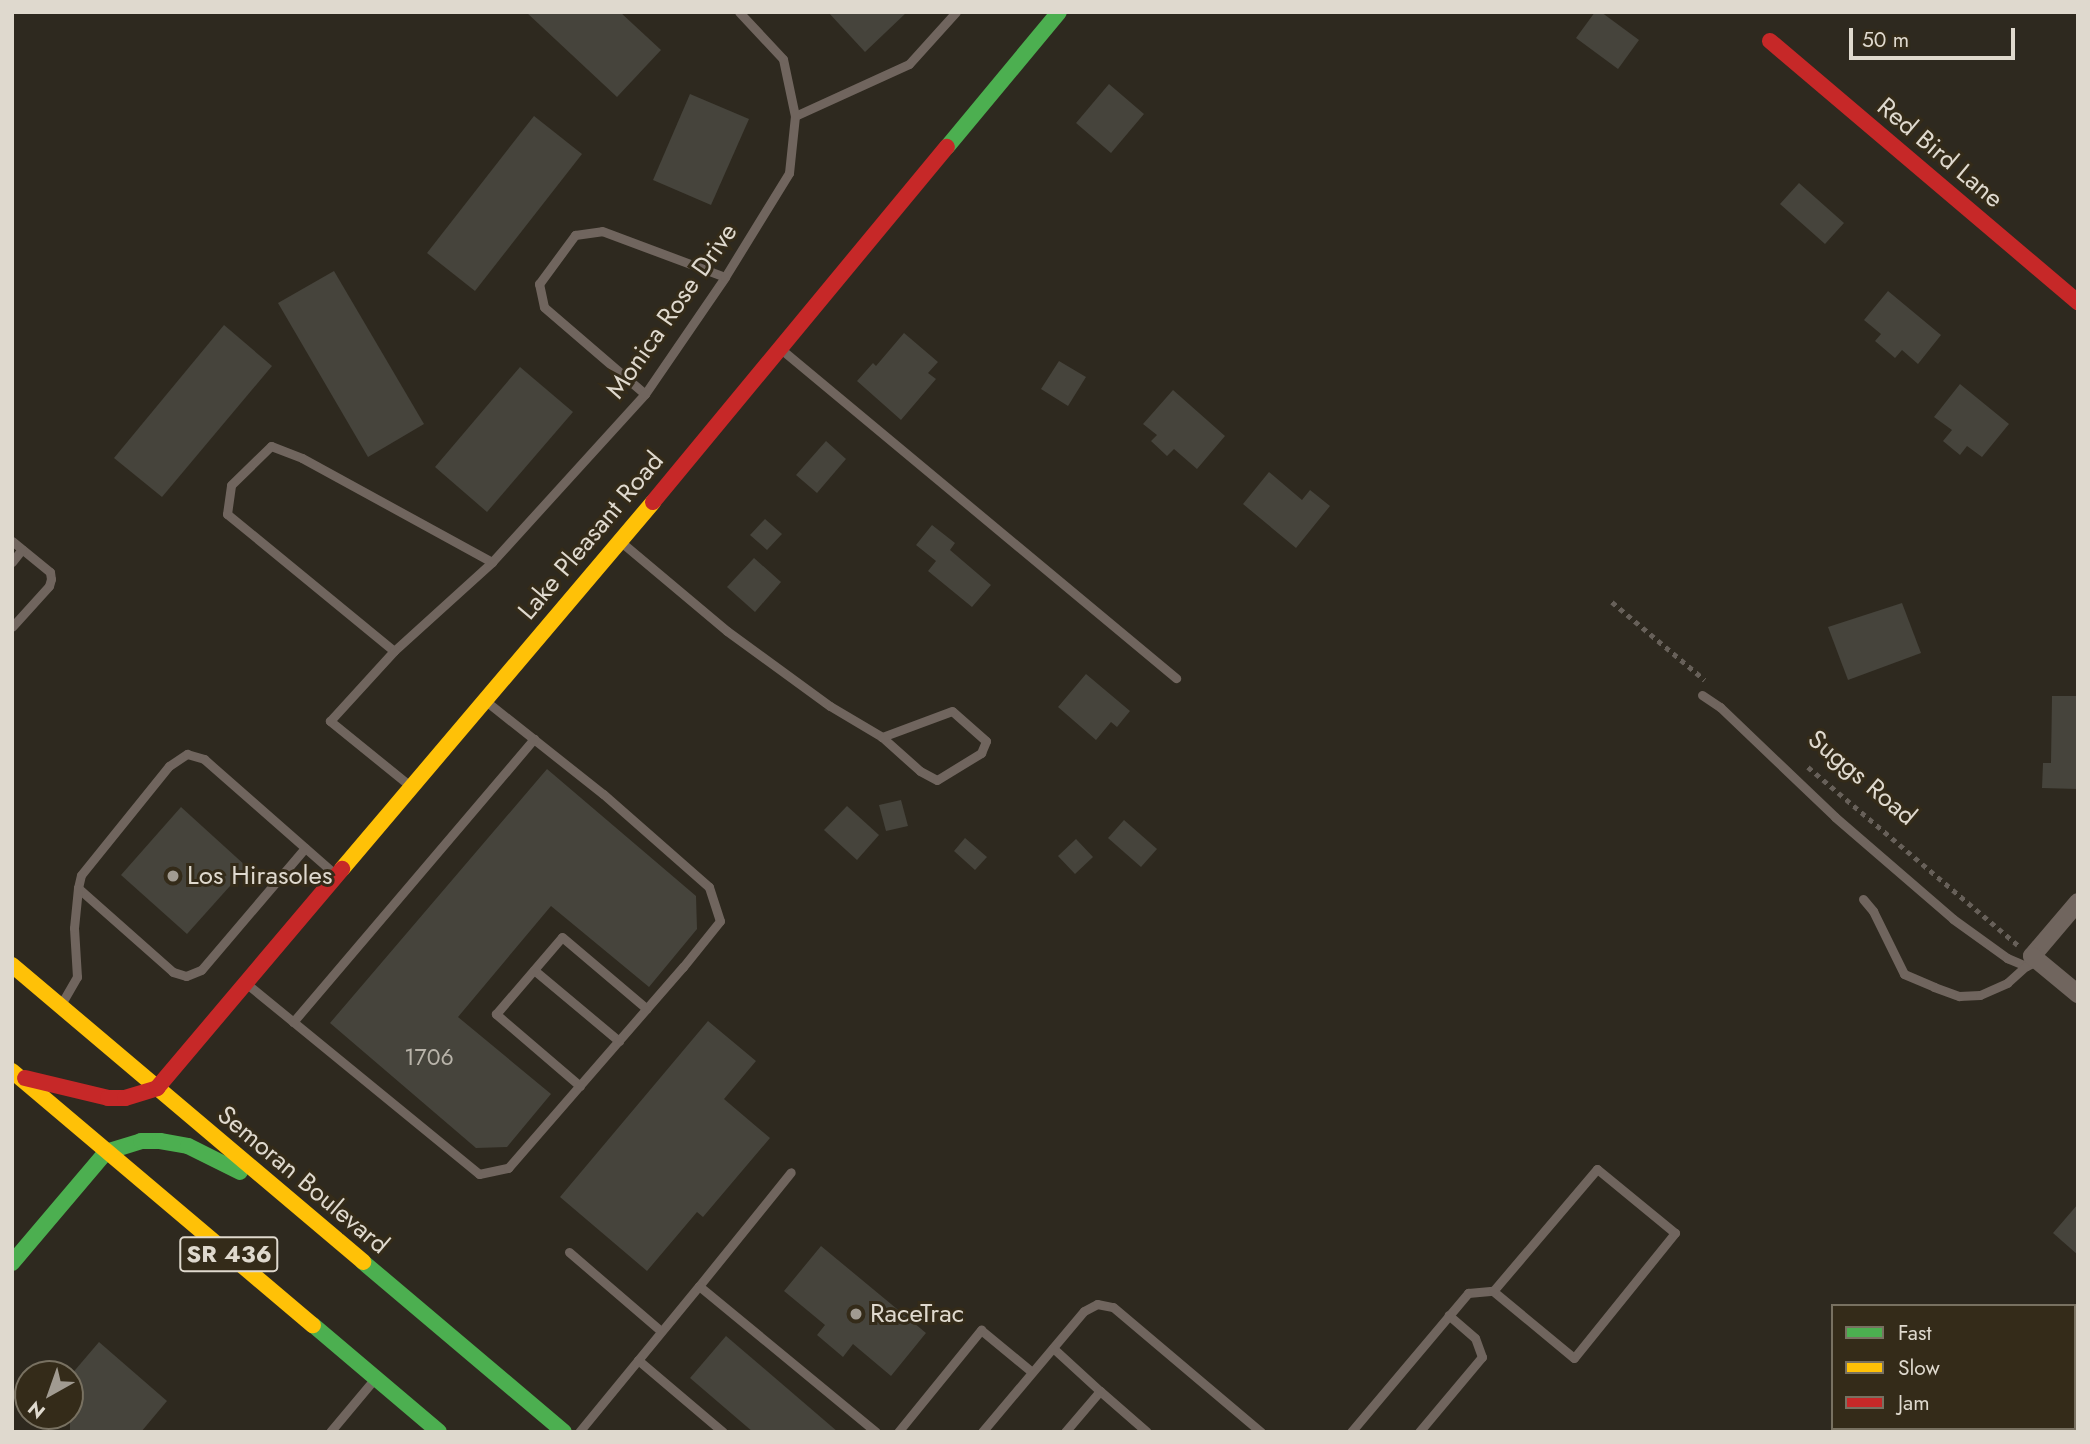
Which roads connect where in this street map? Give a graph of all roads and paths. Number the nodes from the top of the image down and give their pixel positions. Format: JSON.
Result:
{"nodes":[{"id":1,"x":739,"y":12,"type":"edge"},
{"id":2,"x":956,"y":12,"type":"edge"},
{"id":3,"x":1059,"y":12,"type":"edge"},
{"id":4,"x":1770,"y":41,"type":"dead end"},
{"id":5,"x":795,"y":116,"type":"junction"},
{"id":6,"x":725,"y":278,"type":"junction"},
{"id":7,"x":2078,"y":302,"type":"edge"},
{"id":8,"x":781,"y":349,"type":"junction"},
{"id":9,"x":645,"y":394,"type":"junction"},
{"id":10,"x":12,"y":541,"type":"edge"},
{"id":11,"x":620,"y":541,"type":"junction"},
{"id":12,"x":22,"y":549,"type":"junction"},
{"id":13,"x":12,"y":562,"type":"edge"},
{"id":14,"x":492,"y":562,"type":"junction"},
{"id":15,"x":1612,"y":602,"type":"dead end"},
{"id":16,"x":12,"y":627,"type":"edge"},
{"id":17,"x":394,"y":651,"type":"junction"},
{"id":18,"x":1176,"y":678,"type":"dead end"},
{"id":19,"x":1707,"y":681,"type":"dead end"},
{"id":20,"x":1702,"y":695,"type":"dead end"},
{"id":21,"x":485,"y":700,"type":"junction"},
{"id":22,"x":882,"y":737,"type":"junction"},
{"id":23,"x":534,"y":739,"type":"junction"},
{"id":24,"x":1801,"y":761,"type":"dead end"},
{"id":25,"x":410,"y":786,"type":"junction"},
{"id":26,"x":305,"y":848,"type":"junction"},
{"id":27,"x":337,"y":875,"type":"junction"},
{"id":28,"x":78,"y":888,"type":"junction"},
{"id":29,"x":1863,"y":899,"type":"dead end"},
{"id":30,"x":2078,"y":902,"type":"edge"},
{"id":31,"x":2032,"y":961,"type":"junction"},
{"id":32,"x":12,"y":965,"type":"edge"},
{"id":33,"x":534,"y":970,"type":"junction"},
{"id":34,"x":246,"y":983,"type":"junction"},
{"id":35,"x":2078,"y":994,"type":"edge"},
{"id":36,"x":60,"y":1006,"type":"junction"},
{"id":37,"x":647,"y":1009,"type":"junction"},
{"id":38,"x":293,"y":1022,"type":"junction"},
{"id":39,"x":619,"y":1041,"type":"junction"},
{"id":40,"x":15,"y":1074,"type":"edge"},
{"id":41,"x":580,"y":1086,"type":"junction"},
{"id":42,"x":157,"y":1088,"type":"junction"},
{"id":43,"x":106,"y":1152,"type":"junction"},
{"id":44,"x":791,"y":1172,"type":"dead end"},
{"id":45,"x":280,"y":1192,"type":"junction"},
{"id":46,"x":569,"y":1252,"type":"dead end"},
{"id":47,"x":12,"y":1263,"type":"edge"},
{"id":48,"x":698,"y":1286,"type":"junction"},
{"id":49,"x":1493,"y":1291,"type":"junction"},
{"id":50,"x":1449,"y":1315,"type":"junction"},
{"id":51,"x":661,"y":1331,"type":"junction"},
{"id":52,"x":1053,"y":1348,"type":"junction"},
{"id":53,"x":638,"y":1360,"type":"junction"},
{"id":54,"x":1032,"y":1372,"type":"junction"},
{"id":55,"x":376,"y":1378,"type":"junction"},
{"id":56,"x":1100,"y":1391,"type":"junction"},
{"id":57,"x":1354,"y":1430,"type":"edge"},
{"id":58,"x":330,"y":1432,"type":"edge"},
{"id":59,"x":439,"y":1432,"type":"edge"},
{"id":60,"x":564,"y":1432,"type":"edge"},
{"id":61,"x":579,"y":1432,"type":"edge"},
{"id":62,"x":723,"y":1432,"type":"edge"},
{"id":63,"x":876,"y":1432,"type":"edge"},
{"id":64,"x":898,"y":1432,"type":"edge"},
{"id":65,"x":982,"y":1432,"type":"edge"},
{"id":66,"x":1065,"y":1432,"type":"edge"},
{"id":67,"x":1147,"y":1432,"type":"edge"},
{"id":68,"x":1261,"y":1432,"type":"edge"},
{"id":69,"x":1419,"y":1432,"type":"edge"}],
"edges":[{"from":1,"to":5,"type":"lane","name":"Monica Rose Drive"},
{"from":2,"to":5,"type":"lane"},
{"from":3,"to":8,"type":"street","name":"Lake Pleasant Road"},
{"from":4,"to":7,"type":"street","name":"Red Bird Lane"},
{"from":5,"to":6,"type":"lane","name":"Monica Rose Drive"},
{"from":6,"to":9,"type":"lane","name":"Monica Rose Drive"},
{"from":6,"to":9,"type":"lane"},
{"from":8,"to":11,"type":"street","name":"Lake Pleasant Road"},
{"from":8,"to":18,"type":"lane"},
{"from":9,"to":14,"type":"lane","name":"Monica Rose Drive"},
{"from":10,"to":12,"type":"lane"},
{"from":11,"to":21,"type":"street","name":"Lake Pleasant Road"},
{"from":11,"to":22,"type":"lane"},
{"from":12,"to":13,"type":"lane"},
{"from":12,"to":16,"type":"lane"},
{"from":14,"to":17,"type":"lane","name":"Monica Rose Drive"},
{"from":14,"to":17,"type":"lane"},
{"from":15,"to":19,"type":"path"},
{"from":17,"to":25,"type":"lane","name":"Monica Rose Drive"},
{"from":20,"to":31,"type":"lane"},
{"from":21,"to":23,"type":"lane"},
{"from":21,"to":25,"type":"street","name":"Lake Pleasant Road"},
{"from":22,"to":22,"type":"lane"},
{"from":23,"to":37,"type":"lane"},
{"from":23,"to":38,"type":"lane"},
{"from":24,"to":31,"type":"path","name":"Suggs Road"},
{"from":25,"to":27,"type":"street","name":"Lake Pleasant Road"},
{"from":26,"to":27,"type":"lane"},
{"from":26,"to":28,"type":"lane"},
{"from":26,"to":28,"type":"lane"},
{"from":27,"to":34,"type":"street","name":"Lake Pleasant Road"},
{"from":28,"to":36,"type":"lane"},
{"from":29,"to":31,"type":"lane"},
{"from":30,"to":31,"type":"street"},
{"from":31,"to":35,"type":"street"},
{"from":32,"to":36,"type":"street","name":"Semoran Boulevard","number":"SR 436"},
{"from":33,"to":37,"type":"lane"},
{"from":33,"to":39,"type":"lane"},
{"from":33,"to":41,"type":"lane"},
{"from":34,"to":38,"type":"lane"},
{"from":34,"to":42,"type":"street","name":"Lake Pleasant Road"},
{"from":36,"to":42,"type":"street","name":"Semoran Boulevard","number":"SR 436"},
{"from":37,"to":39,"type":"lane"},
{"from":38,"to":41,"type":"lane"},
{"from":39,"to":41,"type":"lane"},
{"from":40,"to":42,"type":"street"},
{"from":40,"to":43,"type":"street","number":"SR 436"},
{"from":42,"to":45,"type":"street","name":"Semoran Boulevard","number":"SR 436"},
{"from":43,"to":45,"type":"street"},
{"from":43,"to":47,"type":"street"},
{"from":43,"to":55,"type":"street","number":"SR 436"},
{"from":44,"to":48,"type":"lane"},
{"from":45,"to":60,"type":"street","name":"Semoran Boulevard","number":"SR 436"},
{"from":46,"to":51,"type":"lane"},
{"from":48,"to":51,"type":"lane"},
{"from":48,"to":63,"type":"lane"},
{"from":49,"to":49,"type":"lane"},
{"from":49,"to":50,"type":"lane"},
{"from":50,"to":57,"type":"lane"},
{"from":50,"to":69,"type":"lane"},
{"from":51,"to":53,"type":"lane"},
{"from":52,"to":54,"type":"lane"},
{"from":52,"to":56,"type":"lane"},
{"from":52,"to":68,"type":"lane"},
{"from":53,"to":61,"type":"lane"},
{"from":53,"to":62,"type":"lane"},
{"from":54,"to":64,"type":"lane"},
{"from":54,"to":65,"type":"lane"},
{"from":55,"to":58,"type":"lane"},
{"from":55,"to":59,"type":"street","number":"SR 436"},
{"from":56,"to":66,"type":"lane"},
{"from":56,"to":67,"type":"lane"}]}
